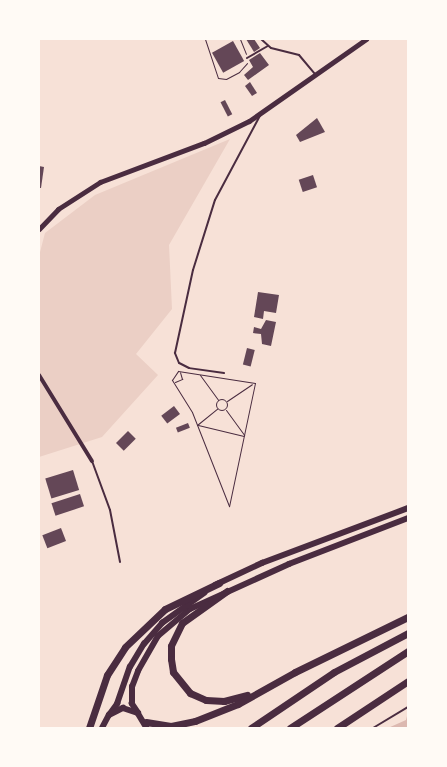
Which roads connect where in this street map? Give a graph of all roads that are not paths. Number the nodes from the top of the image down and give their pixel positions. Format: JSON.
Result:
{"nodes":[{"id":1,"x":261,"y":39,"type":"edge"},
{"id":2,"x":366,"y":39,"type":"edge"},
{"id":3,"x":268,"y":46,"type":"junction"},
{"id":4,"x":247,"y":58,"type":"road end"},
{"id":5,"x":315,"y":74,"type":"junction"},
{"id":6,"x":261,"y":114,"type":"junction"},
{"id":7,"x":39,"y":229,"type":"edge"},
{"id":8,"x":224,"y":373,"type":"dead end"},
{"id":9,"x":39,"y":375,"type":"edge"},
{"id":10,"x":92,"y":461,"type":"joint"},
{"id":11,"x":408,"y":508,"type":"edge"},
{"id":12,"x":408,"y":518,"type":"edge"},
{"id":13,"x":120,"y":562,"type":"dead end"},
{"id":14,"x":219,"y":583,"type":"junction"},
{"id":15,"x":227,"y":591,"type":"junction"},
{"id":16,"x":408,"y":616,"type":"edge"},
{"id":17,"x":408,"y":633,"type":"edge"},
{"id":18,"x":408,"y":651,"type":"edge"},
{"id":19,"x":408,"y":681,"type":"edge"},
{"id":20,"x":266,"y":688,"type":"junction"},
{"id":21,"x":408,"y":707,"type":"edge"},
{"id":22,"x":138,"y":713,"type":"junction"},
{"id":23,"x":109,"y":715,"type":"junction"},
{"id":24,"x":147,"y":725,"type":"edge"},
{"id":25,"x":89,"y":728,"type":"edge"},
{"id":26,"x":102,"y":728,"type":"edge"},
{"id":27,"x":251,"y":728,"type":"edge"},
{"id":28,"x":290,"y":728,"type":"edge"},
{"id":29,"x":337,"y":728,"type":"edge"},
{"id":30,"x":373,"y":728,"type":"edge"}],
"edges":[{"from":1,"to":3,"type":"lane"},
{"from":2,"to":5,"type":"street"},
{"from":3,"to":4,"type":"lane"},
{"from":3,"to":5,"type":"lane"},
{"from":5,"to":6,"type":"street"},
{"from":6,"to":7,"type":"street"},
{"from":6,"to":8,"type":"lane"},
{"from":9,"to":10,"type":"street"},
{"from":10,"to":13,"type":"lane"},
{"from":11,"to":14,"type":"main road"},
{"from":12,"to":15,"type":"main road"},
{"from":14,"to":23,"type":"main road"},
{"from":14,"to":25,"type":"highway"},
{"from":15,"to":20,"type":"highway"},
{"from":15,"to":22,"type":"main road"},
{"from":16,"to":20,"type":"highway"},
{"from":17,"to":27,"type":"highway"},
{"from":18,"to":28,"type":"highway"},
{"from":19,"to":29,"type":"highway"},
{"from":20,"to":24,"type":"highway"},
{"from":21,"to":30,"type":"lane"},
{"from":22,"to":23,"type":"main road"},
{"from":22,"to":24,"type":"main road"},
{"from":23,"to":26,"type":"main road"}]}
